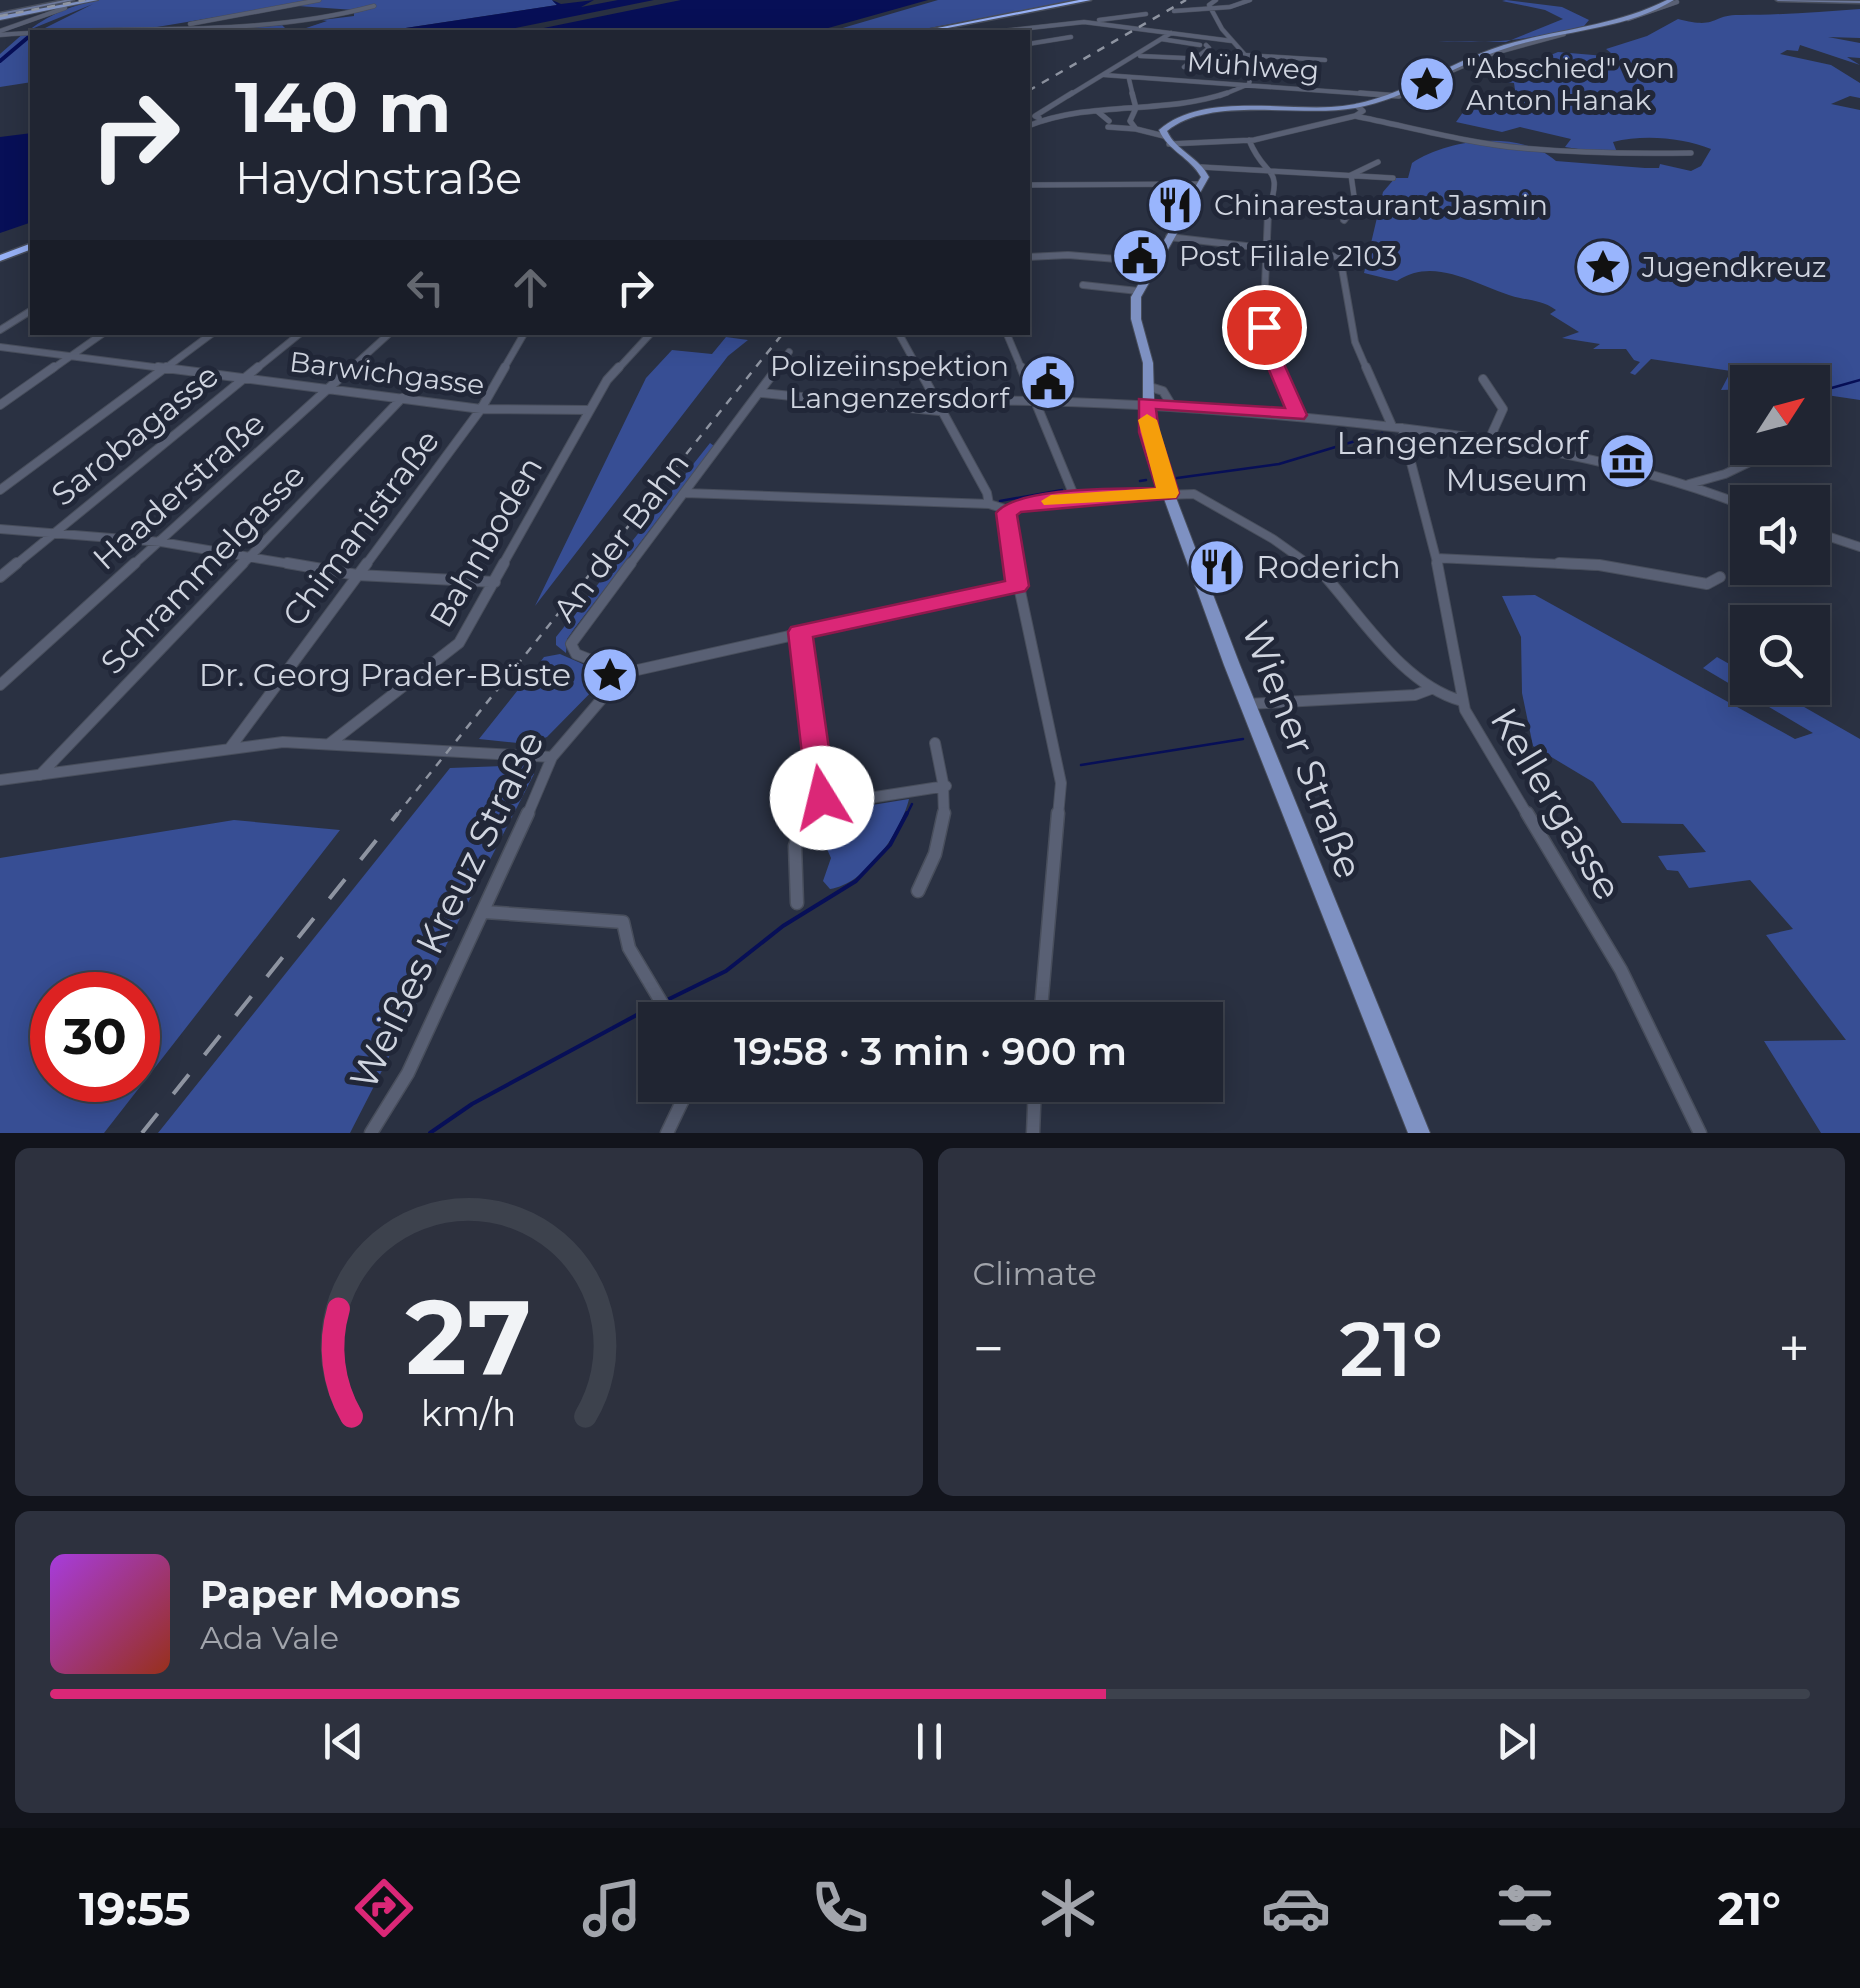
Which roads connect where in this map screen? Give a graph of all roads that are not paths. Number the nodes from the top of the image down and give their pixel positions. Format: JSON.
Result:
{"nodes":[{"id":1,"x":72,"y":0,"type":"edge"},
{"id":2,"x":94,"y":0,"type":"edge"},
{"id":3,"x":318,"y":0,"type":"edge"},
{"id":4,"x":1088,"y":0,"type":"edge"},
{"id":5,"x":1101,"y":0,"type":"edge"},
{"id":6,"x":1216,"y":0,"type":"edge"},
{"id":7,"x":1250,"y":0,"type":"edge"},
{"id":8,"x":1778,"y":0,"type":"edge"},
{"id":9,"x":1824,"y":1,"type":"edge"},
{"id":10,"x":1860,"y":2,"type":"edge"},
{"id":11,"x":1669,"y":3,"type":"edge"},
{"id":12,"x":374,"y":6,"type":"dead end"},
{"id":13,"x":64,"y":8,"type":"dead end"},
{"id":14,"x":1214,"y":9,"type":"junction"},
{"id":15,"x":1174,"y":11,"type":"dead end"},
{"id":16,"x":1146,"y":14,"type":"dead end"},
{"id":17,"x":0,"y":16,"type":"edge"},
{"id":18,"x":1087,"y":22,"type":"junction"},
{"id":19,"x":1055,"y":25,"type":"junction"},
{"id":20,"x":172,"y":27,"type":"junction"},
{"id":21,"x":46,"y":30,"type":"edge"},
{"id":22,"x":930,"y":30,"type":"edge"},
{"id":23,"x":949,"y":30,"type":"edge"},
{"id":24,"x":1011,"y":30,"type":"edge"},
{"id":25,"x":27,"y":31,"type":"joint"},
{"id":26,"x":30,"y":31,"type":"edge"},
{"id":27,"x":0,"y":33,"type":"edge"},
{"id":28,"x":1171,"y":33,"type":"junction"},
{"id":29,"x":1160,"y":40,"type":"junction"},
{"id":30,"x":1232,"y":41,"type":"junction"},
{"id":31,"x":1030,"y":44,"type":"edge"},
{"id":32,"x":1203,"y":45,"type":"joint"},
{"id":33,"x":1137,"y":56,"type":"junction"},
{"id":34,"x":1246,"y":56,"type":"junction"},
{"id":35,"x":1194,"y":58,"type":"junction"},
{"id":36,"x":1285,"y":58,"type":"junction"},
{"id":37,"x":1325,"y":60,"type":"dead end"},
{"id":38,"x":1252,"y":61,"type":"junction"},
{"id":39,"x":1184,"y":68,"type":"dead end"},
{"id":40,"x":1252,"y":74,"type":"junction"},
{"id":41,"x":1104,"y":76,"type":"junction"},
{"id":42,"x":1129,"y":79,"type":"junction"},
{"id":43,"x":1249,"y":84,"type":"junction"},
{"id":44,"x":1399,"y":96,"type":"junction"},
{"id":45,"x":1136,"y":108,"type":"junction"},
{"id":46,"x":1098,"y":110,"type":"junction"},
{"id":47,"x":1356,"y":110,"type":"junction"},
{"id":48,"x":1042,"y":119,"type":"junction"},
{"id":49,"x":1030,"y":125,"type":"edge"},
{"id":50,"x":1136,"y":128,"type":"junction"},
{"id":51,"x":1166,"y":140,"type":"junction"},
{"id":52,"x":1249,"y":140,"type":"junction"},
{"id":53,"x":1691,"y":153,"type":"dead end"},
{"id":54,"x":1378,"y":162,"type":"dead end"},
{"id":55,"x":1201,"y":167,"type":"junction"},
{"id":56,"x":1272,"y":170,"type":"junction"},
{"id":57,"x":1351,"y":176,"type":"junction"},
{"id":58,"x":1393,"y":178,"type":"dead end"},
{"id":59,"x":1202,"y":184,"type":"junction"},
{"id":60,"x":1030,"y":185,"type":"edge"},
{"id":61,"x":1344,"y":220,"type":"dead end"},
{"id":62,"x":1169,"y":238,"type":"junction"},
{"id":63,"x":30,"y":244,"type":"edge"},
{"id":64,"x":1264,"y":248,"type":"junction"},
{"id":65,"x":0,"y":255,"type":"edge"},
{"id":66,"x":1030,"y":257,"type":"edge"},
{"id":67,"x":1153,"y":262,"type":"junction"},
{"id":68,"x":1084,"y":285,"type":"dead end"},
{"id":69,"x":1138,"y":290,"type":"junction"},
{"id":70,"x":30,"y":311,"type":"edge"},
{"id":71,"x":0,"y":330,"type":"edge"},
{"id":72,"x":101,"y":335,"type":"edge"},
{"id":73,"x":210,"y":335,"type":"edge"},
{"id":74,"x":298,"y":335,"type":"edge"},
{"id":75,"x":388,"y":335,"type":"edge"},
{"id":76,"x":523,"y":335,"type":"edge"},
{"id":77,"x":649,"y":335,"type":"edge"},
{"id":78,"x":900,"y":335,"type":"edge"},
{"id":79,"x":1007,"y":335,"type":"edge"},
{"id":80,"x":0,"y":347,"type":"edge"},
{"id":81,"x":790,"y":352,"type":"dead end"},
{"id":82,"x":70,"y":356,"type":"junction"},
{"id":83,"x":166,"y":368,"type":"junction"},
{"id":84,"x":246,"y":378,"type":"junction"},
{"id":85,"x":1483,"y":379,"type":"dead end"},
{"id":86,"x":1147,"y":386,"type":"junction"},
{"id":87,"x":328,"y":389,"type":"junction"},
{"id":88,"x":762,"y":393,"type":"junction"},
{"id":89,"x":402,"y":398,"type":"junction"},
{"id":90,"x":934,"y":401,"type":"junction"},
{"id":91,"x":1034,"y":402,"type":"junction"},
{"id":92,"x":1146,"y":403,"type":"junction"},
{"id":93,"x":0,"y":405,"type":"edge"},
{"id":94,"x":1172,"y":406,"type":"junction"},
{"id":95,"x":482,"y":408,"type":"junction"},
{"id":96,"x":590,"y":410,"type":"junction"},
{"id":97,"x":938,"y":411,"type":"junction"},
{"id":98,"x":1298,"y":415,"type":"junction"},
{"id":99,"x":1397,"y":427,"type":"junction"},
{"id":100,"x":1489,"y":440,"type":"junction"},
{"id":101,"x":1744,"y":465,"type":"edge"},
{"id":102,"x":1686,"y":485,"type":"junction"},
{"id":103,"x":0,"y":490,"type":"edge"},
{"id":104,"x":685,"y":493,"type":"junction"},
{"id":105,"x":1168,"y":493,"type":"junction"},
{"id":106,"x":1075,"y":498,"type":"junction"},
{"id":107,"x":1730,"y":500,"type":"edge"},
{"id":108,"x":989,"y":504,"type":"junction"},
{"id":109,"x":1008,"y":510,"type":"junction"},
{"id":110,"x":0,"y":529,"type":"edge"},
{"id":111,"x":54,"y":533,"type":"junction"},
{"id":112,"x":1830,"y":537,"type":"edge"},
{"id":113,"x":160,"y":542,"type":"junction"},
{"id":114,"x":1860,"y":547,"type":"edge"},
{"id":115,"x":249,"y":556,"type":"junction"},
{"id":116,"x":1436,"y":558,"type":"junction"},
{"id":117,"x":357,"y":575,"type":"junction"},
{"id":118,"x":0,"y":577,"type":"edge"},
{"id":119,"x":1720,"y":577,"type":"dead end"},
{"id":120,"x":495,"y":582,"type":"junction"},
{"id":121,"x":1017,"y":586,"type":"junction"},
{"id":122,"x":800,"y":632,"type":"junction"},
{"id":123,"x":624,"y":672,"type":"junction"},
{"id":124,"x":0,"y":685,"type":"edge"},
{"id":125,"x":1430,"y":689,"type":"junction"},
{"id":126,"x":1462,"y":701,"type":"junction"},
{"id":127,"x":1247,"y":704,"type":"junction"},
{"id":128,"x":935,"y":743,"type":"dead end"},
{"id":129,"x":329,"y":744,"type":"junction"},
{"id":130,"x":230,"y":748,"type":"junction"},
{"id":131,"x":552,"y":756,"type":"junction"},
{"id":132,"x":40,"y":775,"type":"junction"},
{"id":133,"x":0,"y":780,"type":"edge"},
{"id":134,"x":946,"y":786,"type":"junction"},
{"id":135,"x":822,"y":798,"type":"junction"},
{"id":136,"x":918,"y":892,"type":"dead end"},
{"id":137,"x":797,"y":903,"type":"dead end"},
{"id":138,"x":485,"y":912,"type":"junction"},
{"id":139,"x":661,"y":1002,"type":"edge"},
{"id":140,"x":1042,"y":1002,"type":"edge"},
{"id":141,"x":682,"y":1102,"type":"edge"},
{"id":142,"x":1034,"y":1102,"type":"edge"},
{"id":143,"x":371,"y":1133,"type":"edge"},
{"id":144,"x":667,"y":1133,"type":"edge"},
{"id":145,"x":1033,"y":1133,"type":"edge"},
{"id":146,"x":1420,"y":1133,"type":"edge"},
{"id":147,"x":1700,"y":1133,"type":"edge"}],
"edges":[{"from":1,"to":17,"type":"main road"},
{"from":2,"to":17,"type":"main road"},
{"from":3,"to":20,"type":"street"},
{"from":4,"to":22,"type":"highway"},
{"from":5,"to":23,"type":"highway"},
{"from":6,"to":14,"type":"street"},
{"from":7,"to":14,"type":"street"},
{"from":8,"to":9,"type":"main road"},
{"from":9,"to":10,"type":"main road"},
{"from":11,"to":44,"type":"main road"},
{"from":12,"to":20,"type":"street"},
{"from":13,"to":27,"type":"street"},
{"from":14,"to":15,"type":"street"},
{"from":14,"to":30,"type":"street"},
{"from":16,"to":18,"type":"street"},
{"from":18,"to":19,"type":"street"},
{"from":18,"to":28,"type":"street"},
{"from":19,"to":24,"type":"street"},
{"from":19,"to":31,"type":"street"},
{"from":20,"to":21,"type":"street"},
{"from":25,"to":26,"type":"street"},
{"from":25,"to":27,"type":"street"},
{"from":28,"to":29,"type":"street"},
{"from":28,"to":30,"type":"street"},
{"from":29,"to":32,"type":"street"},
{"from":29,"to":33,"type":"street"},
{"from":30,"to":34,"type":"street"},
{"from":32,"to":35,"type":"street"},
{"from":33,"to":35,"type":"street"},
{"from":33,"to":41,"type":"street"},
{"from":34,"to":36,"type":"street"},
{"from":34,"to":38,"type":"street"},
{"from":35,"to":38,"type":"street"},
{"from":35,"to":39,"type":"street"},
{"from":36,"to":37,"type":"street"},
{"from":36,"to":40,"type":"street"},
{"from":38,"to":40,"type":"street"},
{"from":40,"to":43,"type":"street"},
{"from":41,"to":42,"type":"street","name":"Mühlweg"},
{"from":41,"to":48,"type":"street"},
{"from":42,"to":43,"type":"street","name":"Mühlweg"},
{"from":42,"to":45,"type":"street"},
{"from":43,"to":44,"type":"street","name":"Mühlweg"},
{"from":43,"to":45,"type":"street"},
{"from":44,"to":47,"type":"main road"},
{"from":45,"to":46,"type":"street"},
{"from":45,"to":50,"type":"street"},
{"from":46,"to":48,"type":"street"},
{"from":46,"to":50,"type":"street"},
{"from":47,"to":51,"type":"main road"},
{"from":47,"to":52,"type":"street"},
{"from":47,"to":53,"type":"street"},
{"from":48,"to":49,"type":"street"},
{"from":50,"to":51,"type":"street"},
{"from":51,"to":52,"type":"street"},
{"from":51,"to":55,"type":"main road"},
{"from":52,"to":56,"type":"street"},
{"from":54,"to":57,"type":"street"},
{"from":55,"to":56,"type":"street"},
{"from":55,"to":59,"type":"main road"},
{"from":56,"to":57,"type":"street"},
{"from":56,"to":64,"type":"street"},
{"from":57,"to":58,"type":"street"},
{"from":57,"to":61,"type":"street"},
{"from":59,"to":60,"type":"street"},
{"from":59,"to":62,"type":"main road"},
{"from":62,"to":64,"type":"street"},
{"from":62,"to":67,"type":"main road"},
{"from":63,"to":65,"type":"highway"},
{"from":64,"to":98,"type":"street"},
{"from":64,"to":99,"type":"street","name":"Kellergasse"},
{"from":66,"to":67,"type":"street"},
{"from":67,"to":69,"type":"main road"},
{"from":68,"to":69,"type":"street"},
{"from":69,"to":86,"type":"main road","name":"Wiener Straße"},
{"from":70,"to":71,"type":"street"},
{"from":72,"to":82,"type":"street"},
{"from":73,"to":83,"type":"street"},
{"from":74,"to":84,"type":"street","name":"Sarobagasse"},
{"from":75,"to":87,"type":"street","name":"Haaderstraße"},
{"from":76,"to":95,"type":"street","name":"Chimanistraße"},
{"from":77,"to":96,"type":"street","name":"Bahnboden"},
{"from":78,"to":90,"type":"street"},
{"from":79,"to":91,"type":"street"},
{"from":80,"to":82,"type":"street","name":"Barwichgasse"},
{"from":81,"to":88,"type":"street","name":"An der Bahn"},
{"from":82,"to":83,"type":"street","name":"Barwichgasse"},
{"from":82,"to":93,"type":"street"},
{"from":83,"to":84,"type":"street","name":"Barwichgasse"},
{"from":83,"to":103,"type":"street"},
{"from":84,"to":87,"type":"street","name":"Barwichgasse"},
{"from":84,"to":111,"type":"street","name":"Sarobagasse"},
{"from":85,"to":100,"type":"street"},
{"from":86,"to":92,"type":"main road","name":"Wiener Straße"},
{"from":86,"to":94,"type":"street"},
{"from":87,"to":89,"type":"street","name":"Barwichgasse"},
{"from":87,"to":113,"type":"street","name":"Haaderstraße"},
{"from":88,"to":97,"type":"street"},
{"from":88,"to":104,"type":"street","name":"An der Bahn"},
{"from":89,"to":95,"type":"street","name":"Barwichgasse"},
{"from":89,"to":115,"type":"street","name":"Schrammelgasse"},
{"from":90,"to":91,"type":"street"},
{"from":90,"to":97,"type":"street"},
{"from":91,"to":92,"type":"street"},
{"from":91,"to":106,"type":"street"},
{"from":92,"to":94,"type":"street"},
{"from":92,"to":105,"type":"main road","name":"Wiener Straße"},
{"from":94,"to":98,"type":"street"},
{"from":95,"to":96,"type":"street","name":"Barwichgasse"},
{"from":95,"to":117,"type":"street","name":"Chimanistraße"},
{"from":96,"to":120,"type":"street","name":"Bahnboden"},
{"from":97,"to":108,"type":"street"},
{"from":98,"to":99,"type":"street"},
{"from":99,"to":100,"type":"street"},
{"from":99,"to":116,"type":"street","name":"Kellergasse"},
{"from":100,"to":102,"type":"street"},
{"from":101,"to":102,"type":"street"},
{"from":102,"to":107,"type":"street"},
{"from":104,"to":108,"type":"street"},
{"from":104,"to":123,"type":"street","name":"An der Bahn"},
{"from":105,"to":106,"type":"street"},
{"from":105,"to":125,"type":"street"},
{"from":105,"to":127,"type":"main road","name":"Wiener Straße"},
{"from":106,"to":109,"type":"street"},
{"from":108,"to":109,"type":"street"},
{"from":109,"to":121,"type":"street"},
{"from":110,"to":111,"type":"street"},
{"from":111,"to":113,"type":"street"},
{"from":111,"to":118,"type":"street","name":"Sarobagasse"},
{"from":112,"to":114,"type":"street"},
{"from":113,"to":115,"type":"street"},
{"from":113,"to":124,"type":"street","name":"Haaderstraße"},
{"from":115,"to":117,"type":"street"},
{"from":115,"to":132,"type":"street","name":"Schrammelgasse"},
{"from":116,"to":119,"type":"street"},
{"from":116,"to":126,"type":"street","name":"Kellergasse"},
{"from":117,"to":120,"type":"street"},
{"from":117,"to":130,"type":"street","name":"Chimanistraße"},
{"from":120,"to":129,"type":"street","name":"Bahnboden"},
{"from":121,"to":122,"type":"street"},
{"from":121,"to":140,"type":"street"},
{"from":122,"to":123,"type":"street"},
{"from":122,"to":135,"type":"street"},
{"from":123,"to":131,"type":"street","name":"Weißes Kreuz Straße"},
{"from":125,"to":126,"type":"street"},
{"from":125,"to":127,"type":"street"},
{"from":126,"to":147,"type":"street","name":"Kellergasse"},
{"from":127,"to":146,"type":"main road","name":"Wiener Straße"},
{"from":128,"to":134,"type":"street"},
{"from":129,"to":130,"type":"street"},
{"from":129,"to":131,"type":"street"},
{"from":130,"to":132,"type":"street"},
{"from":131,"to":138,"type":"street","name":"Weißes Kreuz Straße"},
{"from":132,"to":133,"type":"street"},
{"from":134,"to":135,"type":"street"},
{"from":134,"to":136,"type":"street"},
{"from":135,"to":137,"type":"street"},
{"from":138,"to":139,"type":"street"},
{"from":138,"to":143,"type":"street","name":"Weißes Kreuz Straße"},
{"from":141,"to":144,"type":"street"},
{"from":142,"to":145,"type":"street"}]}
